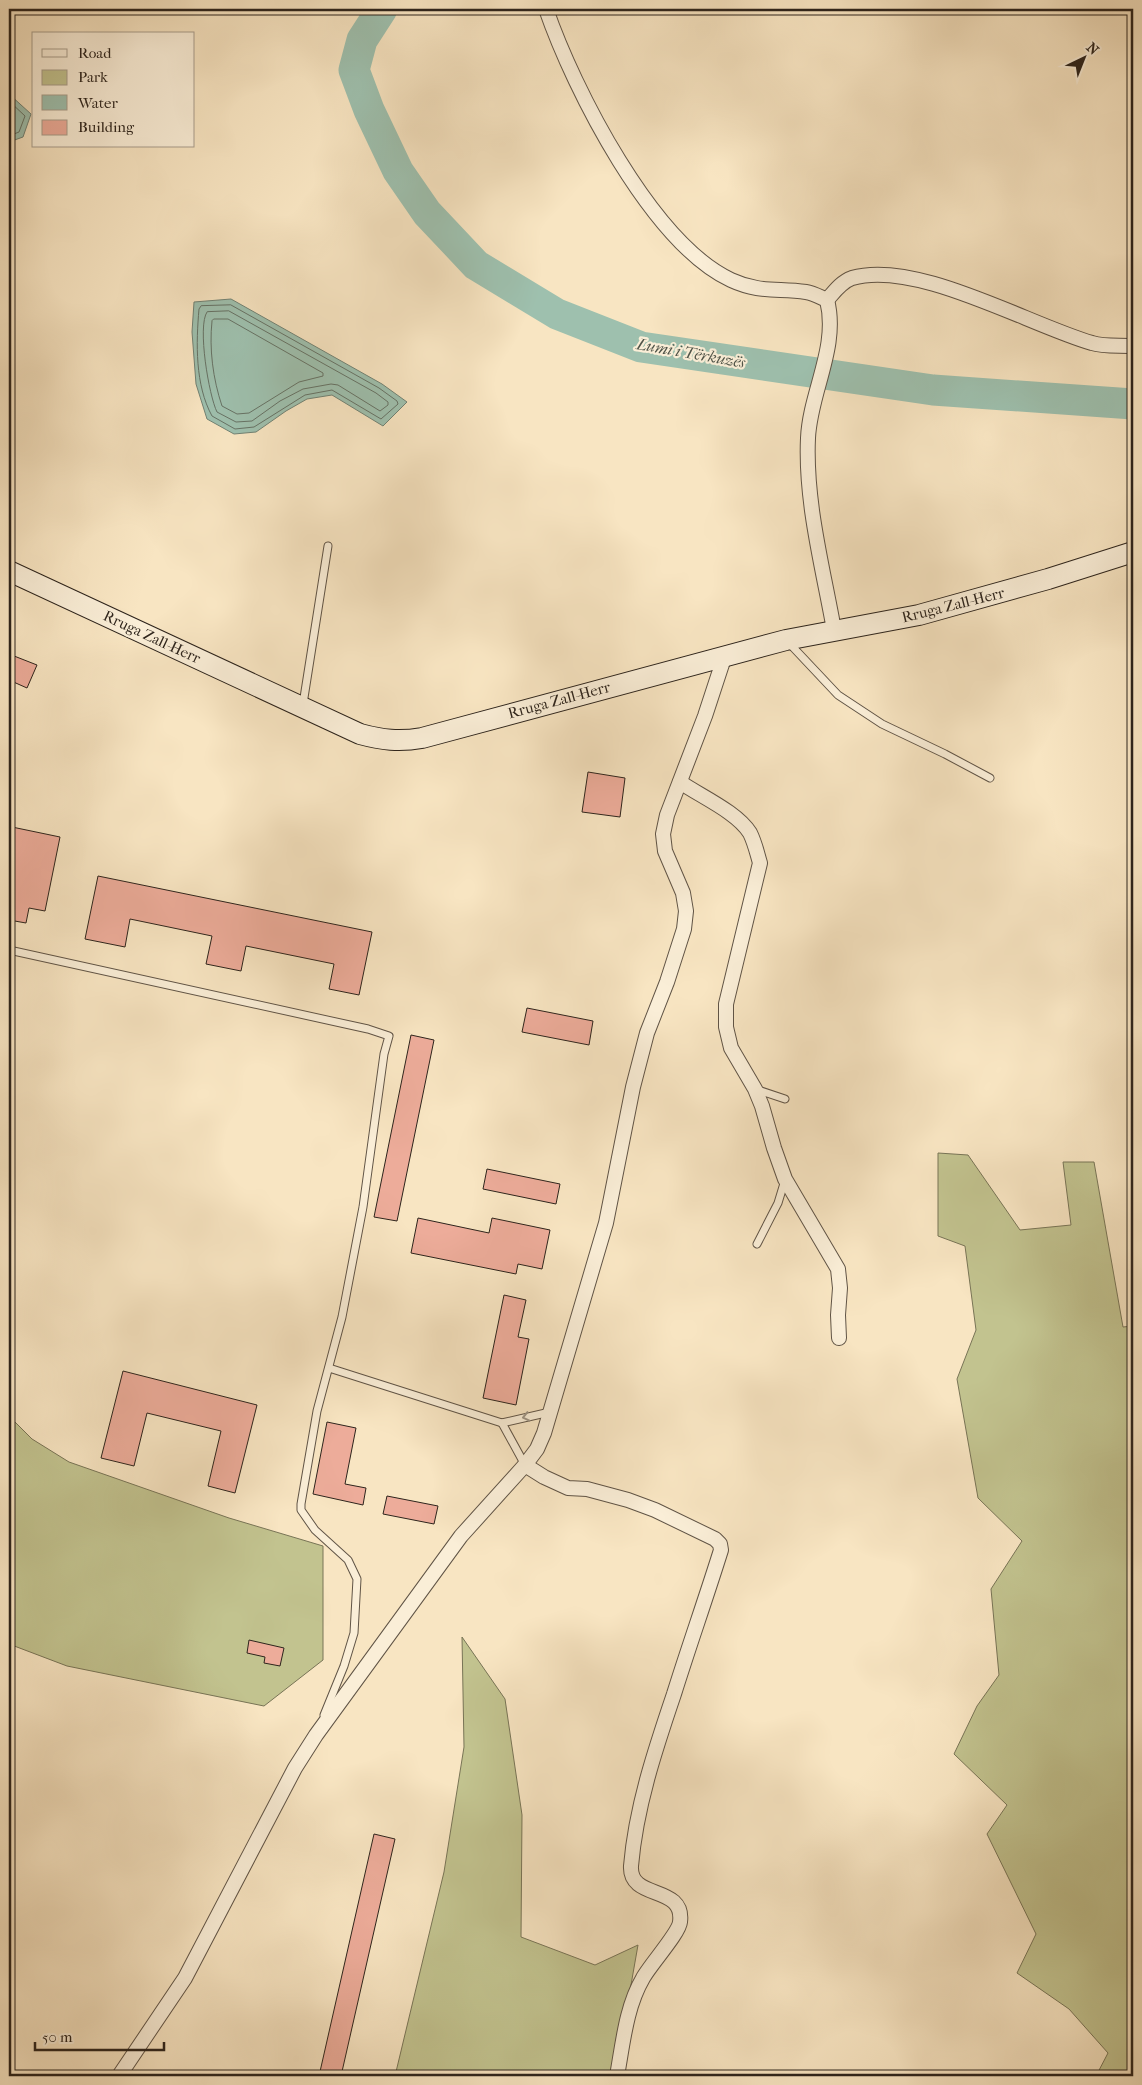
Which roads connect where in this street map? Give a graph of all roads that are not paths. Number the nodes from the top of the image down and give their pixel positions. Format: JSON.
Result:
{"nodes":[{"id":1,"x":546,"y":9,"type":"edge"},
{"id":2,"x":827,"y":300,"type":"junction"},
{"id":3,"x":1133,"y":346,"type":"edge"},
{"id":4,"x":328,"y":546,"type":"dead end"},
{"id":5,"x":1133,"y":552,"type":"edge"},
{"id":6,"x":9,"y":571,"type":"edge"},
{"id":7,"x":834,"y":630,"type":"junction"},
{"id":8,"x":786,"y":640,"type":"junction"},
{"id":9,"x":725,"y":655,"type":"junction"},
{"id":10,"x":302,"y":707,"type":"junction"},
{"id":11,"x":990,"y":778,"type":"dead end"},
{"id":12,"x":680,"y":782,"type":"junction"},
{"id":13,"x":9,"y":950,"type":"edge"},
{"id":14,"x":755,"y":1089,"type":"junction"},
{"id":15,"x":785,"y":1099,"type":"dead end"},
{"id":16,"x":785,"y":1179,"type":"junction"},
{"id":17,"x":758,"y":1244,"type":"dead end"},
{"id":18,"x":839,"y":1338,"type":"dead end"},
{"id":19,"x":329,"y":1368,"type":"junction"},
{"id":20,"x":550,"y":1412,"type":"junction"},
{"id":21,"x":502,"y":1422,"type":"junction"},
{"id":22,"x":525,"y":1465,"type":"junction"},
{"id":23,"x":316,"y":1735,"type":"junction"},
{"id":24,"x":120,"y":2076,"type":"edge"},
{"id":25,"x":617,"y":2076,"type":"edge"}],
"edges":[{"from":1,"to":2,"type":"street"},
{"from":2,"to":3,"type":"street"},
{"from":2,"to":7,"type":"street"},
{"from":4,"to":10,"type":"lane"},
{"from":5,"to":7,"type":"main road","name":"Rruga Zall-Herr"},
{"from":6,"to":10,"type":"main road","name":"Rruga Zall-Herr"},
{"from":7,"to":8,"type":"main road","name":"Rruga Zall-Herr"},
{"from":8,"to":9,"type":"main road","name":"Rruga Zall-Herr"},
{"from":8,"to":11,"type":"lane"},
{"from":9,"to":10,"type":"main road","name":"Rruga Zall-Herr"},
{"from":9,"to":12,"type":"street"},
{"from":12,"to":14,"type":"street"},
{"from":12,"to":20,"type":"street"},
{"from":13,"to":19,"type":"lane"},
{"from":14,"to":15,"type":"lane"},
{"from":14,"to":16,"type":"street"},
{"from":16,"to":17,"type":"lane"},
{"from":16,"to":18,"type":"street"},
{"from":19,"to":21,"type":"lane"},
{"from":19,"to":23,"type":"lane"},
{"from":20,"to":21,"type":"lane","one_way":true},
{"from":20,"to":22,"type":"street"},
{"from":21,"to":22,"type":"lane"},
{"from":22,"to":23,"type":"street"},
{"from":22,"to":25,"type":"street"},
{"from":23,"to":24,"type":"street"}]}
